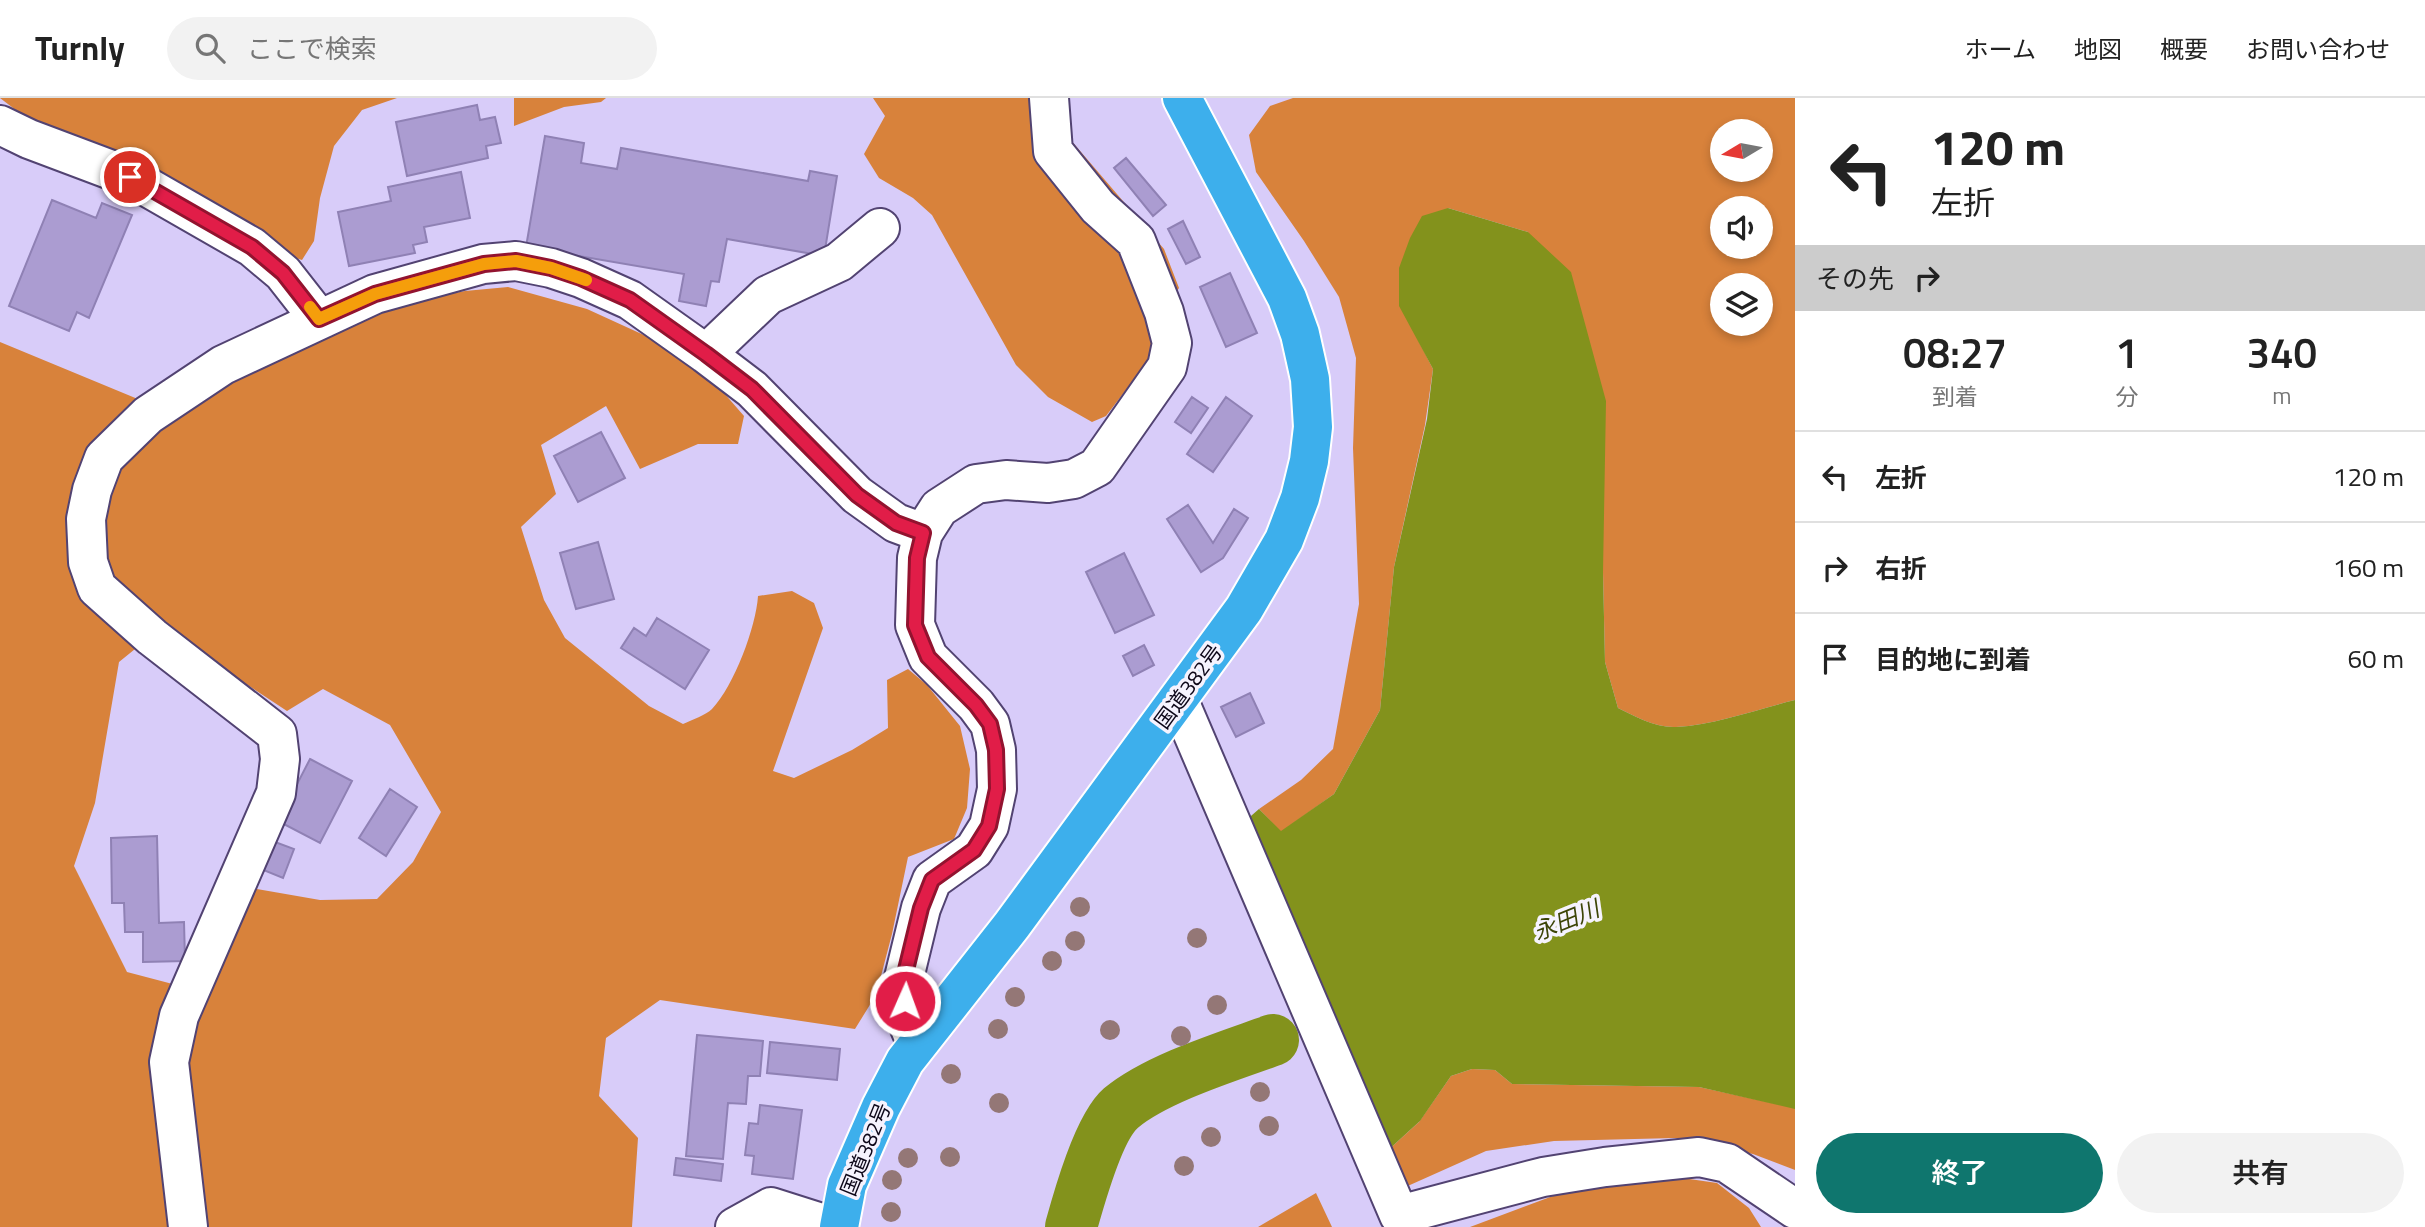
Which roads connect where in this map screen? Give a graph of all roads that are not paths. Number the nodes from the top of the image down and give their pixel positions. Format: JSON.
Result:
{"nodes":[{"id":1,"x":1049,"y":98,"type":"edge"},
{"id":2,"x":1182,"y":98,"type":"edge"},
{"id":3,"x":0,"y":125,"type":"edge"},
{"id":4,"x":880,"y":228,"type":"dead end"},
{"id":5,"x":319,"y":319,"type":"junction"},
{"id":6,"x":706,"y":354,"type":"junction"},
{"id":7,"x":923,"y":533,"type":"junction"},
{"id":8,"x":1178,"y":701,"type":"junction"},
{"id":9,"x":917,"y":1045,"type":"junction"},
{"id":10,"x":1795,"y":1209,"type":"edge"},
{"id":11,"x":188,"y":1227,"type":"edge"},
{"id":12,"x":735,"y":1227,"type":"edge"},
{"id":13,"x":837,"y":1227,"type":"edge"}],
"edges":[{"from":1,"to":7,"type":"street"},
{"from":2,"to":8,"type":"highway","name":"国道382号"},
{"from":3,"to":5,"type":"street"},
{"from":4,"to":6,"type":"street"},
{"from":5,"to":6,"type":"street"},
{"from":5,"to":11,"type":"street"},
{"from":6,"to":7,"type":"street"},
{"from":7,"to":9,"type":"street"},
{"from":8,"to":9,"type":"highway","name":"国道382号"},
{"from":8,"to":10,"type":"street"},
{"from":9,"to":13,"type":"highway","name":"国道382号"},
{"from":12,"to":13,"type":"street"}]}
